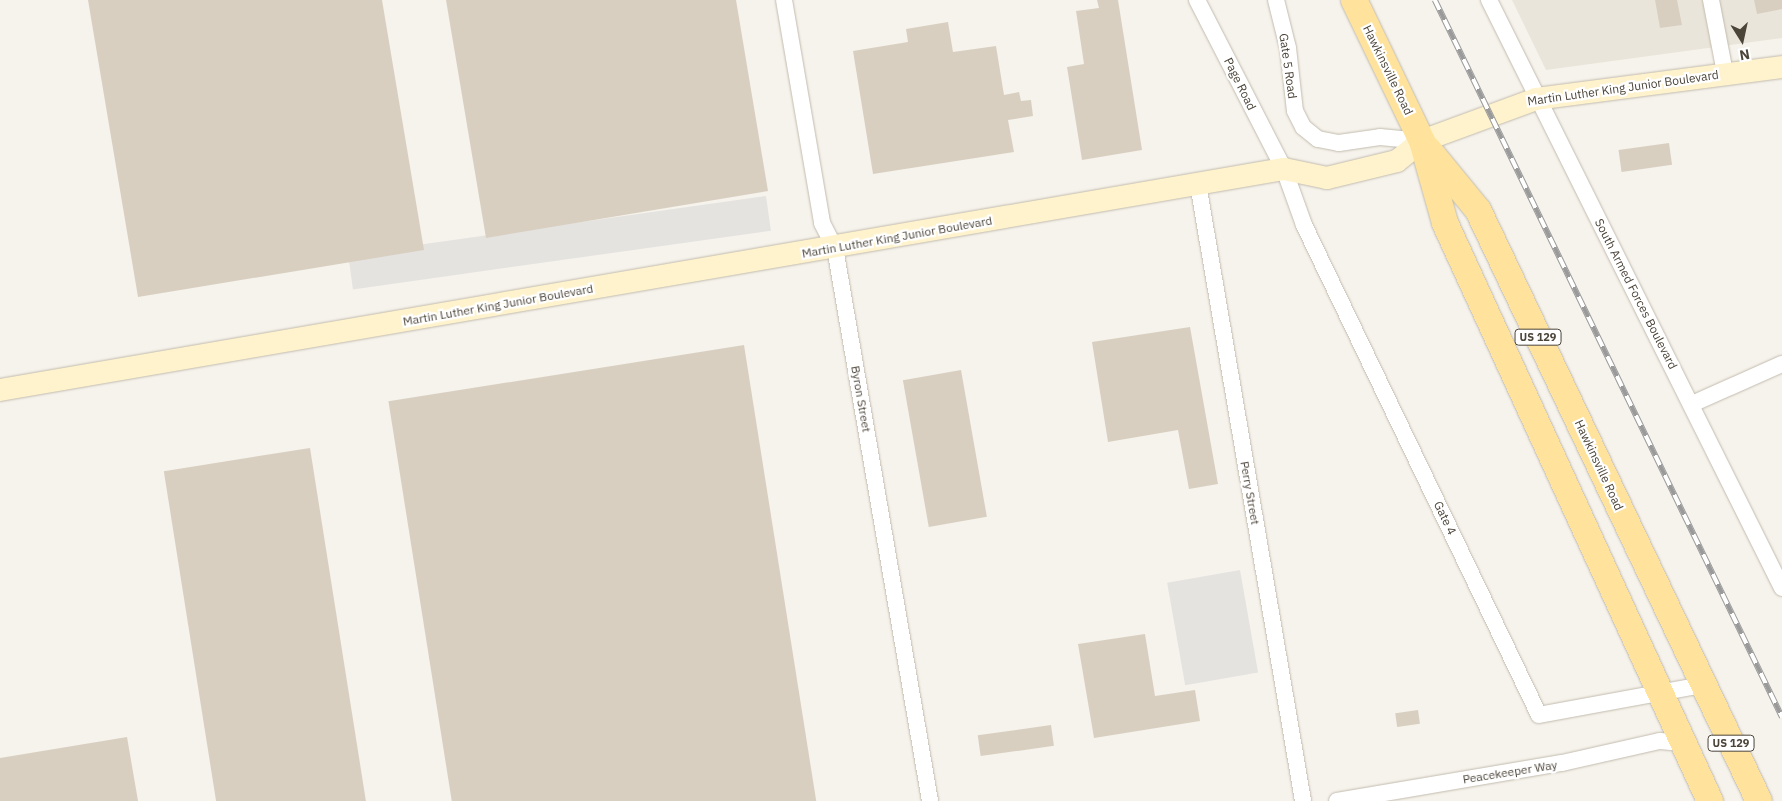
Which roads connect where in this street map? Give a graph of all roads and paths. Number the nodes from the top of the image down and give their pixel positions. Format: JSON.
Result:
{"nodes":[{"id":1,"x":784,"y":0,"type":"edge"},
{"id":2,"x":1197,"y":0,"type":"edge"},
{"id":3,"x":1276,"y":0,"type":"edge"},
{"id":4,"x":1354,"y":0,"type":"edge"},
{"id":5,"x":1489,"y":0,"type":"edge"},
{"id":6,"x":1711,"y":0,"type":"edge"},
{"id":7,"x":1782,"y":67,"type":"edge"},
{"id":8,"x":1725,"y":73,"type":"junction"},
{"id":9,"x":1536,"y":98,"type":"junction"},
{"id":10,"x":1422,"y":141,"type":"junction"},
{"id":11,"x":1284,"y":168,"type":"junction"},
{"id":12,"x":1198,"y":184,"type":"junction"},
{"id":13,"x":835,"y":248,"type":"junction"},
{"id":14,"x":1782,"y":364,"type":"edge"},
{"id":15,"x":0,"y":390,"type":"edge"},
{"id":16,"x":1692,"y":404,"type":"junction"},
{"id":17,"x":1782,"y":588,"type":"edge"},
{"id":18,"x":1703,"y":685,"type":"junction"},
{"id":19,"x":1659,"y":693,"type":"junction"},
{"id":20,"x":1682,"y":743,"type":"junction"},
{"id":21,"x":930,"y":801,"type":"edge"},
{"id":22,"x":1303,"y":801,"type":"edge"},
{"id":23,"x":1337,"y":801,"type":"edge"},
{"id":24,"x":1710,"y":801,"type":"edge"},
{"id":25,"x":1759,"y":801,"type":"edge"}],
"edges":[{"from":1,"to":13,"type":"street","name":"Byron Street"},
{"from":2,"to":11,"type":"street","name":"Page Road"},
{"from":3,"to":10,"type":"street","name":"Gate 5 Road"},
{"from":4,"to":10,"type":"main road","name":"Hawkinsville Road","number":"US 129"},
{"from":5,"to":9,"type":"street","name":"South Armed Forces Boulevard"},
{"from":6,"to":8,"type":"street"},
{"from":7,"to":8,"type":"street","name":"Martin Luther King Junior Boulevard"},
{"from":8,"to":9,"type":"street","name":"Martin Luther King Junior Boulevard"},
{"from":9,"to":10,"type":"street","name":"Martin Luther King Junior Boulevard"},
{"from":9,"to":16,"type":"street","name":"South Armed Forces Boulevard"},
{"from":10,"to":11,"type":"street","name":"Martin Luther King Junior Boulevard"},
{"from":10,"to":18,"type":"main road","name":"Hawkinsville Road","number":"US 129"},
{"from":10,"to":19,"type":"main road","name":"Hawkinsville Road","number":"US 129"},
{"from":11,"to":12,"type":"street","name":"Martin Luther King Junior Boulevard"},
{"from":11,"to":19,"type":"street","name":"Gate 4"},
{"from":12,"to":13,"type":"street","name":"Martin Luther King Junior Boulevard"},
{"from":12,"to":22,"type":"street","name":"Perry Street"},
{"from":13,"to":15,"type":"street","name":"Martin Luther King Junior Boulevard"},
{"from":13,"to":21,"type":"street","name":"Byron Street"},
{"from":14,"to":16,"type":"street"},
{"from":16,"to":17,"type":"street","name":"South Armed Forces Boulevard"},
{"from":18,"to":19,"type":"street","name":"Gate 4"},
{"from":18,"to":25,"type":"main road","name":"Hawkinsville Road","number":"US 129"},
{"from":19,"to":20,"type":"main road","name":"Hawkinsville Road","number":"US 129"},
{"from":20,"to":23,"type":"street","name":"Peacekeeper Way"},
{"from":20,"to":24,"type":"main road","name":"Hawkinsville Road","number":"US 129"}]}
